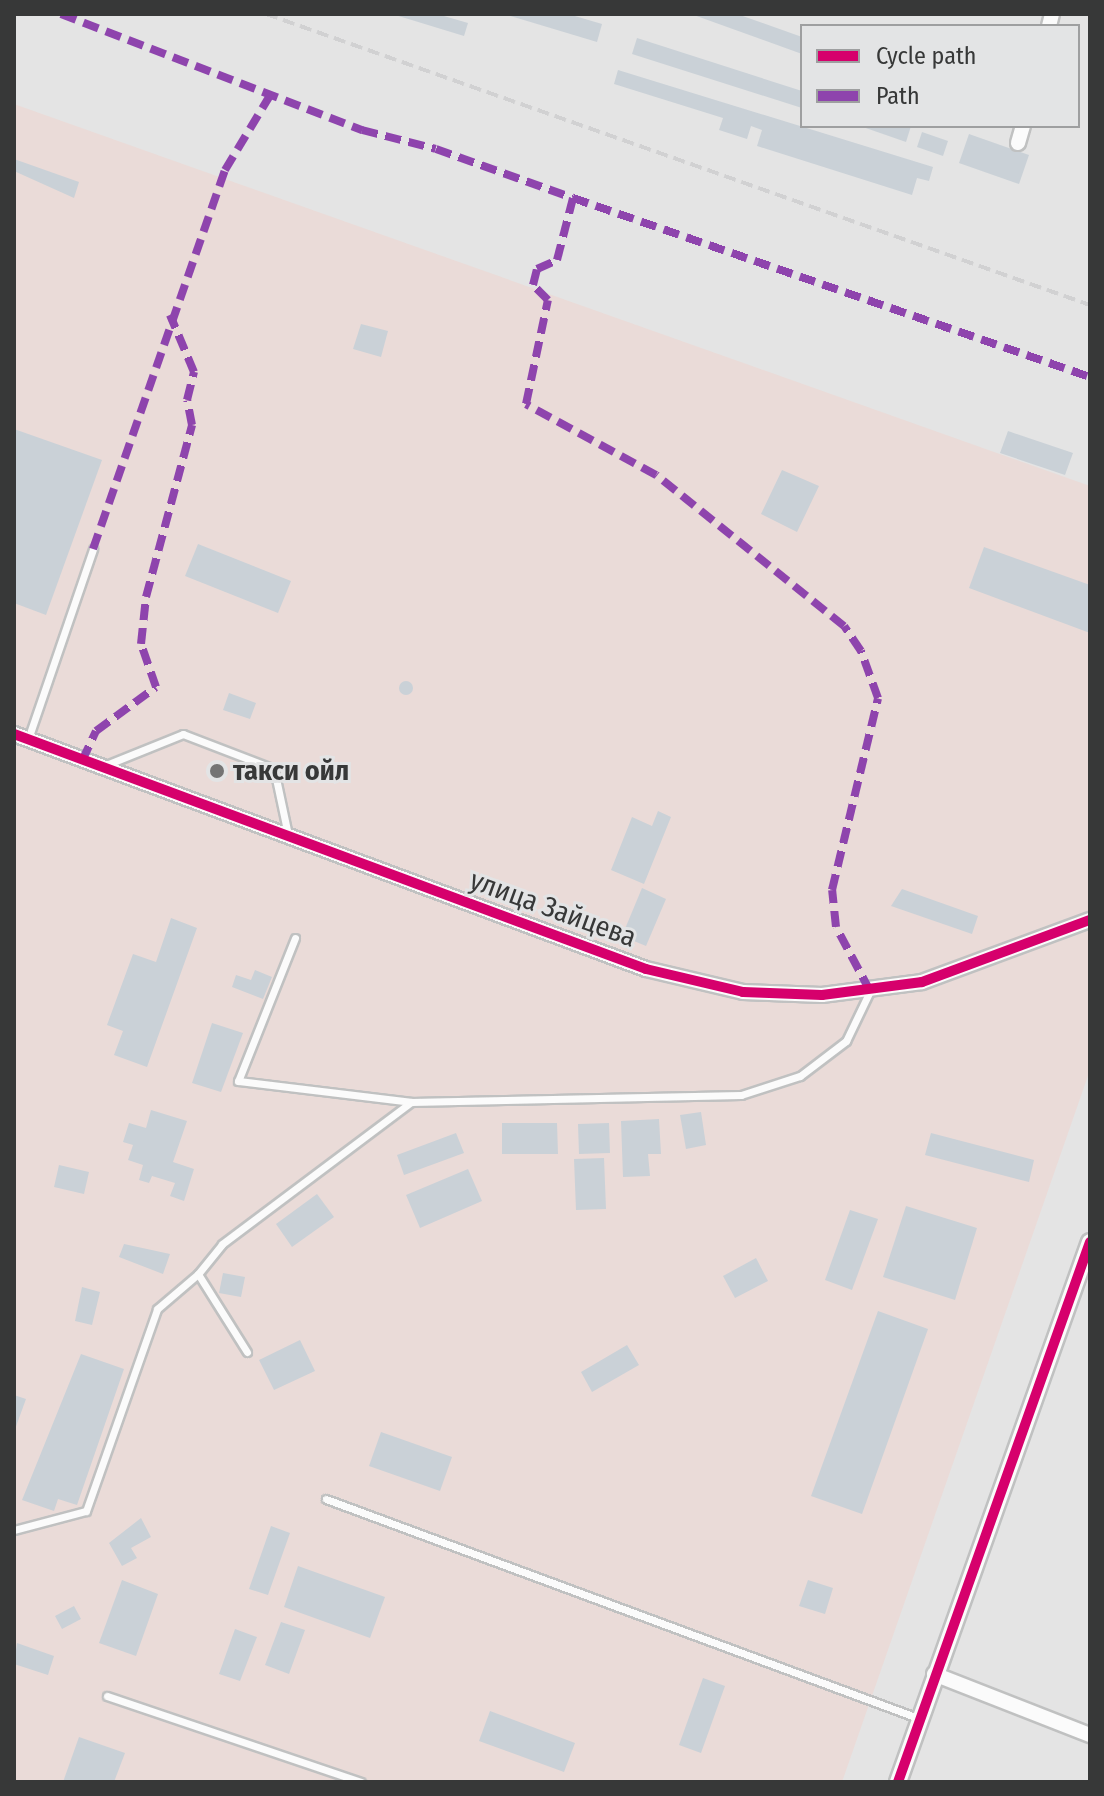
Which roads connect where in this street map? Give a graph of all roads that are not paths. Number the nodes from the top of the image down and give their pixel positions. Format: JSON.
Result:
{"nodes":[{"id":1,"x":1022,"y":128,"type":"edge"},
{"id":2,"x":1018,"y":143,"type":"dead end"},
{"id":3,"x":93,"y":549,"type":"dead end"},
{"id":4,"x":21,"y":737,"type":"edge"},
{"id":5,"x":100,"y":768,"type":"junction"},
{"id":6,"x":289,"y":837,"type":"junction"},
{"id":7,"x":1090,"y":920,"type":"edge"},
{"id":8,"x":295,"y":938,"type":"dead end"},
{"id":9,"x":870,"y":991,"type":"junction"},
{"id":10,"x":411,"y":1102,"type":"junction"},
{"id":11,"x":1090,"y":1242,"type":"edge"},
{"id":12,"x":198,"y":1274,"type":"junction"},
{"id":13,"x":247,"y":1352,"type":"dead end"},
{"id":14,"x":326,"y":1499,"type":"dead end"},
{"id":15,"x":14,"y":1530,"type":"edge"},
{"id":16,"x":934,"y":1674,"type":"junction"},
{"id":17,"x":107,"y":1696,"type":"dead end"},
{"id":18,"x":918,"y":1718,"type":"junction"},
{"id":19,"x":1090,"y":1735,"type":"edge"},
{"id":20,"x":361,"y":1782,"type":"edge"},
{"id":21,"x":898,"y":1782,"type":"edge"}],
"edges":[{"from":1,"to":2,"type":"street"},
{"from":3,"to":4,"type":"lane"},
{"from":4,"to":5,"type":"street","name":"улица Зайцева"},
{"from":5,"to":6,"type":"street","name":"улица Зайцева"},
{"from":5,"to":6,"type":"lane"},
{"from":6,"to":9,"type":"street","name":"улица Зайцева"},
{"from":7,"to":9,"type":"street","name":"улица Зайцева"},
{"from":8,"to":10,"type":"lane"},
{"from":9,"to":10,"type":"lane"},
{"from":10,"to":12,"type":"lane"},
{"from":11,"to":16,"type":"street"},
{"from":12,"to":13,"type":"lane"},
{"from":12,"to":15,"type":"lane"},
{"from":14,"to":18,"type":"lane"},
{"from":16,"to":18,"type":"street"},
{"from":16,"to":19,"type":"street"},
{"from":17,"to":20,"type":"lane"},
{"from":18,"to":21,"type":"street"}]}
